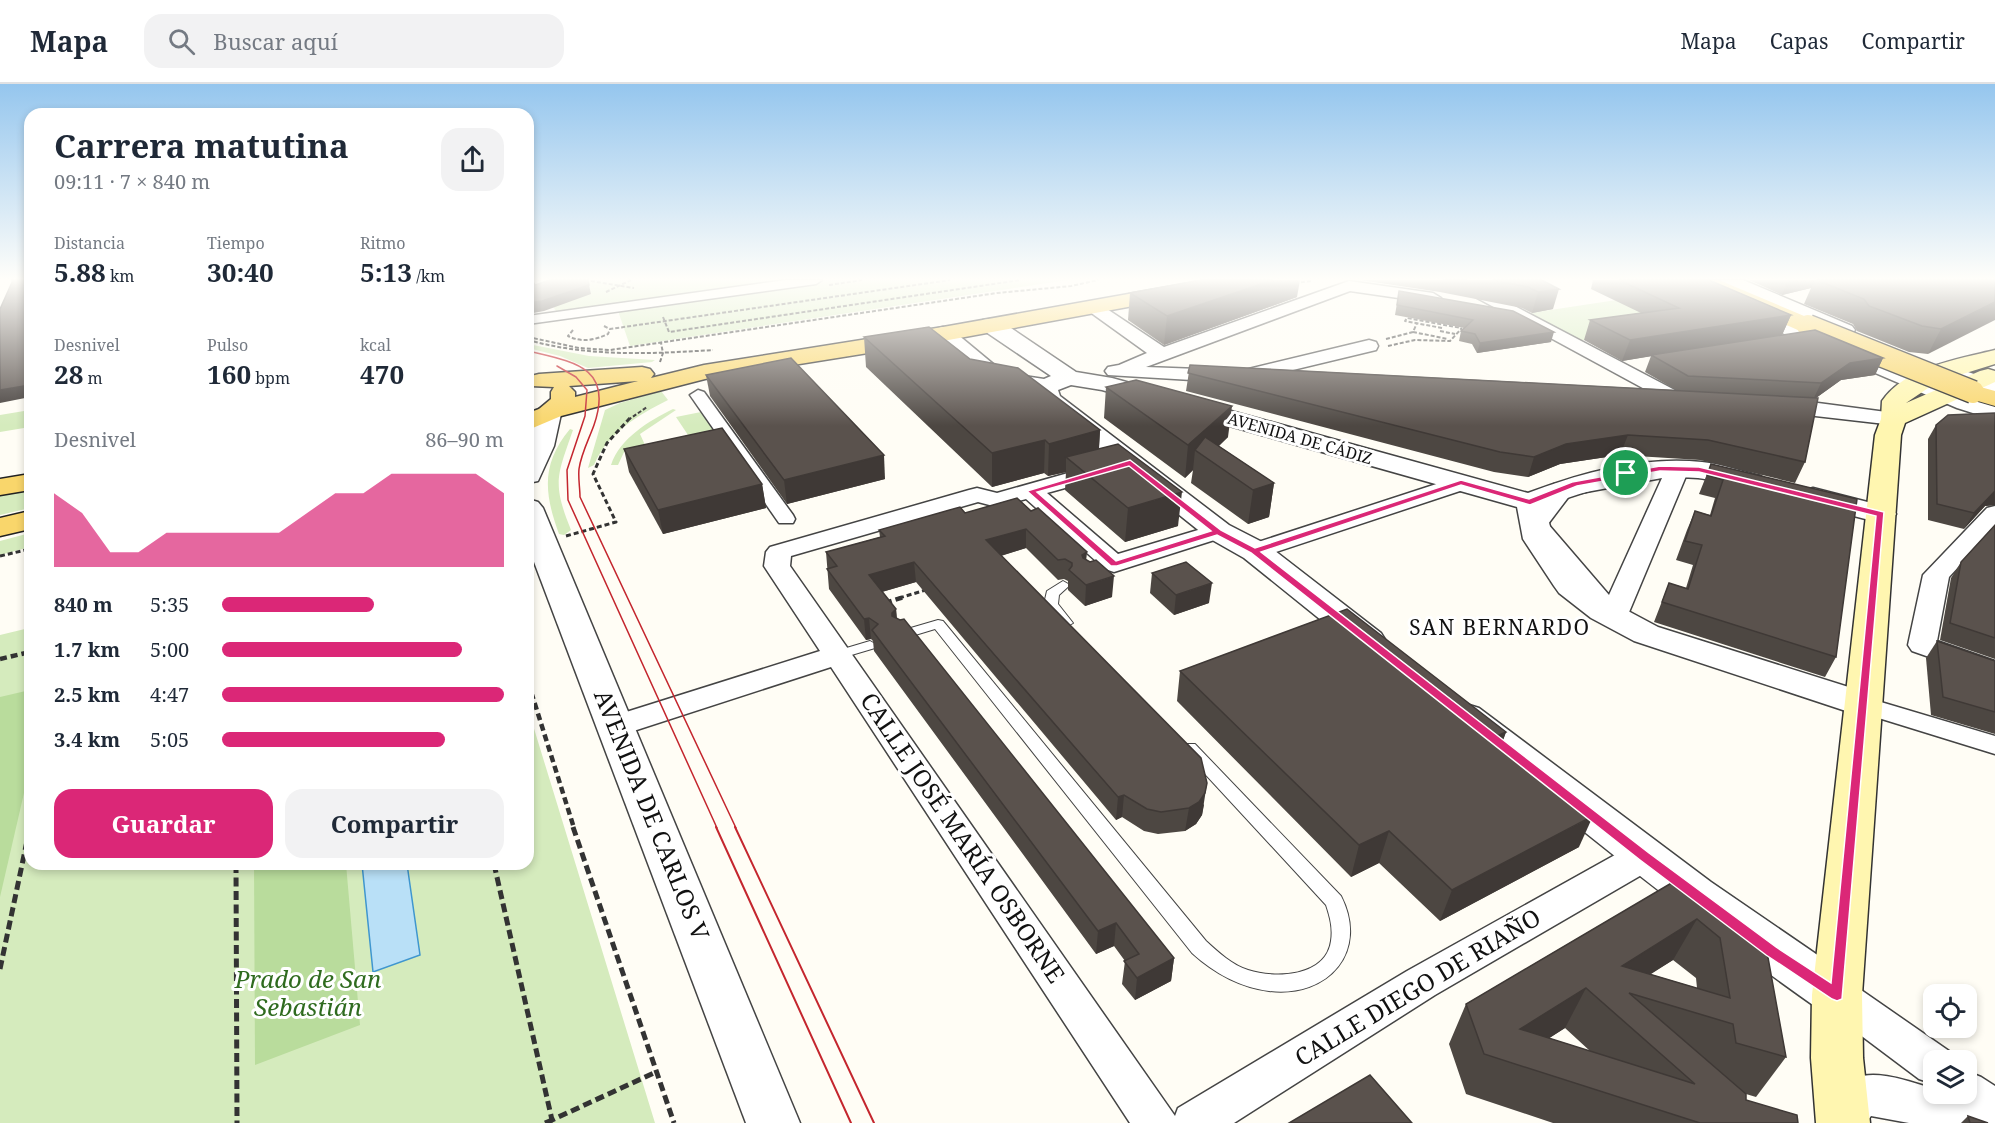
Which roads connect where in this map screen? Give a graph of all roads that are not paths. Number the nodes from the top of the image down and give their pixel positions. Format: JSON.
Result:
{"nodes":[{"id":1,"x":973,"y":328,"type":"edge"},
{"id":2,"x":996,"y":328,"type":"edge"},
{"id":3,"x":1124,"y":328,"type":"edge"},
{"id":4,"x":1232,"y":328,"type":"edge"},
{"id":5,"x":1543,"y":328,"type":"edge"},
{"id":6,"x":1790,"y":328,"type":"edge"},
{"id":7,"x":1809,"y":328,"type":"edge"},
{"id":8,"x":1836,"y":328,"type":"edge"},
{"id":9,"x":943,"y":334,"type":"junction"},
{"id":10,"x":1810,"y":338,"type":"junction"},
{"id":11,"x":1776,"y":343,"type":"edge"},
{"id":12,"x":1380,"y":344,"type":"road end"},
{"id":13,"x":1161,"y":354,"type":"junction"},
{"id":14,"x":1995,"y":357,"type":"edge"},
{"id":15,"x":1652,"y":363,"type":"edge"},
{"id":16,"x":1618,"y":369,"type":"junction"},
{"id":17,"x":1115,"y":371,"type":"junction"},
{"id":18,"x":1239,"y":377,"type":"junction"},
{"id":19,"x":534,"y":381,"type":"edge"},
{"id":20,"x":534,"y":381,"type":"edge"},
{"id":21,"x":1311,"y":381,"type":"edge"},
{"id":22,"x":1057,"y":382,"type":"junction"},
{"id":23,"x":701,"y":383,"type":"junction"},
{"id":24,"x":1961,"y":387,"type":"edge"},
{"id":25,"x":1633,"y":399,"type":"edge"},
{"id":26,"x":1681,"y":401,"type":"junction"},
{"id":27,"x":1704,"y":403,"type":"edge"},
{"id":28,"x":1761,"y":406,"type":"edge"},
{"id":29,"x":1995,"y":414,"type":"edge"},
{"id":30,"x":543,"y":415,"type":"edge"},
{"id":31,"x":1894,"y":419,"type":"junction"},
{"id":32,"x":534,"y":462,"type":"edge"},
{"id":33,"x":1130,"y":463,"type":"junction"},
{"id":34,"x":1678,"y":469,"type":"junction"},
{"id":35,"x":24,"y":477,"type":"edge"},
{"id":36,"x":0,"y":479,"type":"edge"},
{"id":37,"x":24,"y":483,"type":"edge"},
{"id":38,"x":1461,"y":483,"type":"junction"},
{"id":39,"x":0,"y":487,"type":"edge"},
{"id":40,"x":1031,"y":491,"type":"junction"},
{"id":41,"x":1532,"y":513,"type":"junction"},
{"id":42,"x":1995,"y":513,"type":"edge"},
{"id":43,"x":1881,"y":514,"type":"junction"},
{"id":44,"x":786,"y":519,"type":"dead end"},
{"id":45,"x":24,"y":521,"type":"edge"},
{"id":46,"x":534,"y":523,"type":"edge"},
{"id":47,"x":0,"y":527,"type":"edge"},
{"id":48,"x":1218,"y":531,"type":"junction"},
{"id":49,"x":1255,"y":551,"type":"junction"},
{"id":50,"x":1063,"y":585,"type":"dead end"},
{"id":51,"x":1613,"y":617,"type":"junction"},
{"id":52,"x":1075,"y":632,"type":"edge"},
{"id":53,"x":902,"y":635,"type":"edge"},
{"id":54,"x":854,"y":650,"type":"junction"},
{"id":55,"x":1394,"y":660,"type":"edge"},
{"id":56,"x":1995,"y":671,"type":"edge"},
{"id":57,"x":1440,"y":697,"type":"edge"},
{"id":58,"x":1864,"y":705,"type":"junction"},
{"id":59,"x":615,"y":726,"type":"junction"},
{"id":60,"x":1174,"y":734,"type":"edge"},
{"id":61,"x":1995,"y":746,"type":"edge"},
{"id":62,"x":1644,"y":856,"type":"junction"},
{"id":63,"x":1837,"y":994,"type":"junction"},
{"id":64,"x":1923,"y":1057,"type":"edge"},
{"id":65,"x":1977,"y":1098,"type":"edge"},
{"id":66,"x":1995,"y":1112,"type":"edge"},
{"id":67,"x":1843,"y":1122,"type":"edge"},
{"id":68,"x":773,"y":1123,"type":"edge"},
{"id":69,"x":1156,"y":1123,"type":"edge"},
{"id":70,"x":1194,"y":1123,"type":"edge"},
{"id":71,"x":1965,"y":1123,"type":"edge"}],
"edges":[{"from":1,"to":9,"type":"main road"},
{"from":2,"to":22,"type":"street"},
{"from":3,"to":13,"type":"street"},
{"from":4,"to":13,"type":"street"},
{"from":5,"to":16,"type":"street"},
{"from":6,"to":10,"type":"street"},
{"from":7,"to":24,"type":"main road","bridge":true},
{"from":8,"to":24,"type":"street"},
{"from":9,"to":22,"type":"street","name":"AVENIDA DE CÁDIZ"},
{"from":9,"to":23,"type":"main road"},
{"from":10,"to":11,"type":"street"},
{"from":10,"to":24,"type":"street"},
{"from":12,"to":18,"type":"street"},
{"from":13,"to":17,"type":"street"},
{"from":14,"to":24,"type":"main road"},
{"from":15,"to":16,"type":"street"},
{"from":16,"to":26,"type":"street"},
{"from":17,"to":18,"type":"street"},
{"from":17,"to":22,"type":"street"},
{"from":18,"to":21,"type":"street"},
{"from":19,"to":23,"type":"main road"},
{"from":20,"to":30,"type":"main road"},
{"from":22,"to":33,"type":"street"},
{"from":22,"to":38,"type":"street","name":"AVENIDA DE CÁDIZ"},
{"from":23,"to":30,"type":"main road"},
{"from":23,"to":44,"type":"street"},
{"from":24,"to":29,"type":"street"},
{"from":24,"to":31,"type":"main road"},
{"from":25,"to":26,"type":"street"},
{"from":26,"to":27,"type":"street"},
{"from":28,"to":31,"type":"street"},
{"from":30,"to":32,"type":"street"},
{"from":31,"to":43,"type":"main road"},
{"from":33,"to":40,"type":"street"},
{"from":33,"to":48,"type":"street"},
{"from":34,"to":41,"type":"street"},
{"from":34,"to":43,"type":"street"},
{"from":34,"to":51,"type":"street"},
{"from":35,"to":36,"type":"lane"},
{"from":37,"to":39,"type":"main road"},
{"from":38,"to":41,"type":"street","name":"AVENIDA DE CÁDIZ"},
{"from":38,"to":49,"type":"street"},
{"from":40,"to":48,"type":"street"},
{"from":40,"to":54,"type":"street","name":"CALLE JOSÉ MARÍA OSBORNE"},
{"from":41,"to":51,"type":"street"},
{"from":42,"to":56,"type":"street"},
{"from":43,"to":58,"type":"main road"},
{"from":45,"to":47,"type":"main road"},
{"from":46,"to":59,"type":"street","name":"AVENIDA DE CARLOS V"},
{"from":48,"to":49,"type":"street"},
{"from":49,"to":55,"type":"street"},
{"from":50,"to":52,"type":"lane"},
{"from":51,"to":58,"type":"street"},
{"from":53,"to":60,"type":"lane"},
{"from":54,"to":59,"type":"street"},
{"from":54,"to":69,"type":"street","name":"CALLE JOSÉ MARÍA OSBORNE"},
{"from":57,"to":62,"type":"street"},
{"from":58,"to":61,"type":"street"},
{"from":58,"to":63,"type":"main road"},
{"from":59,"to":68,"type":"street","name":"AVENIDA DE CARLOS V"},
{"from":62,"to":63,"type":"street"},
{"from":62,"to":70,"type":"street","name":"CALLE DIEGO DE RIAÑO"},
{"from":63,"to":64,"type":"street"},
{"from":63,"to":67,"type":"main road"},
{"from":65,"to":66,"type":"street"},
{"from":67,"to":71,"type":"street"}]}
